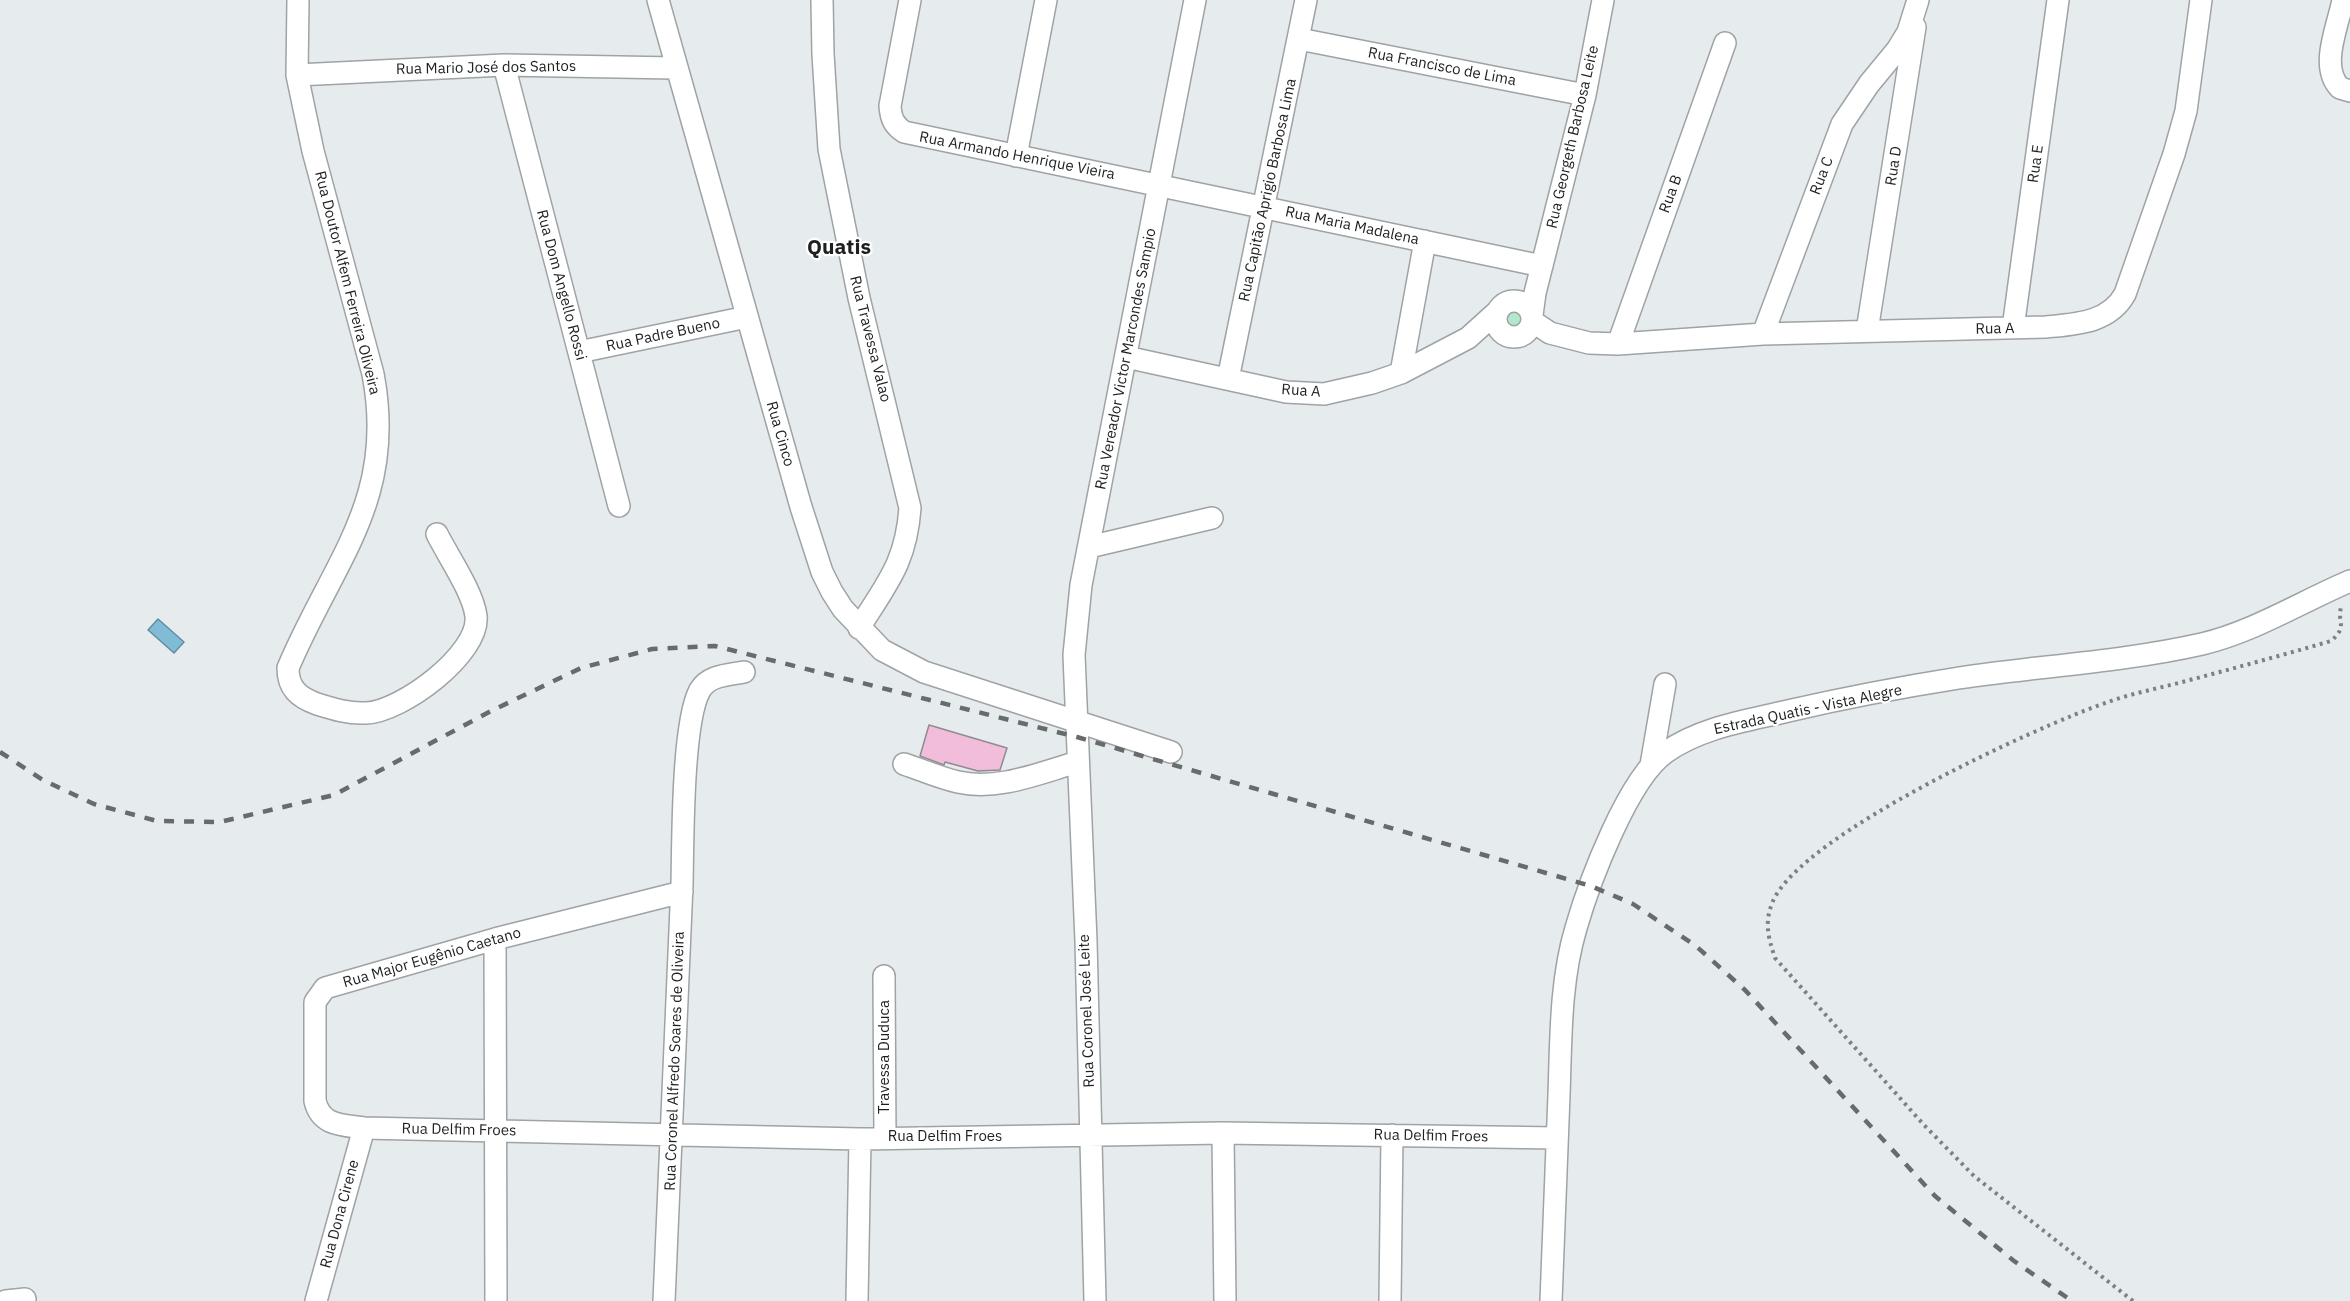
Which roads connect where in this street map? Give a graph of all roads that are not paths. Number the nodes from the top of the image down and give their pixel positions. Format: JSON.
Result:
{"nodes":[{"id":1,"x":298,"y":0,"type":"edge"},
{"id":2,"x":658,"y":0,"type":"edge"},
{"id":3,"x":822,"y":0,"type":"edge"},
{"id":4,"x":910,"y":0,"type":"edge"},
{"id":5,"x":1046,"y":0,"type":"edge"},
{"id":6,"x":1196,"y":0,"type":"edge"},
{"id":7,"x":1306,"y":0,"type":"edge"},
{"id":8,"x":1603,"y":0,"type":"edge"},
{"id":9,"x":1918,"y":0,"type":"edge"},
{"id":10,"x":2058,"y":0,"type":"edge"},
{"id":11,"x":2201,"y":0,"type":"edge"},
{"id":12,"x":2343,"y":0,"type":"edge"},
{"id":13,"x":1908,"y":32,"type":"joint"},
{"id":14,"x":1299,"y":39,"type":"junction"},
{"id":15,"x":1725,"y":43,"type":"dead end"},
{"id":16,"x":504,"y":65,"type":"junction"},
{"id":17,"x":675,"y":68,"type":"junction"},
{"id":18,"x":297,"y":75,"type":"junction"},
{"id":19,"x":2342,"y":86,"type":"edge"},
{"id":20,"x":1585,"y":95,"type":"junction"},
{"id":21,"x":1016,"y":156,"type":"junction"},
{"id":22,"x":1161,"y":184,"type":"junction"},
{"id":23,"x":1264,"y":208,"type":"junction"},
{"id":24,"x":1425,"y":241,"type":"junction"},
{"id":25,"x":1541,"y":269,"type":"junction"},
{"id":26,"x":1504,"y":306,"type":"junction"},
{"id":27,"x":747,"y":317,"type":"junction"},
{"id":28,"x":1529,"y":328,"type":"junction"},
{"id":29,"x":2013,"y":328,"type":"junction"},
{"id":30,"x":1867,"y":331,"type":"junction"},
{"id":31,"x":1763,"y":334,"type":"junction"},
{"id":32,"x":1468,"y":338,"type":"junction"},
{"id":33,"x":1618,"y":344,"type":"junction"},
{"id":34,"x":579,"y":352,"type":"junction"},
{"id":35,"x":1126,"y":357,"type":"junction"},
{"id":36,"x":1401,"y":373,"type":"junction"},
{"id":37,"x":1228,"y":379,"type":"junction"},
{"id":38,"x":619,"y":506,"type":"dead end"},
{"id":39,"x":1212,"y":518,"type":"dead end"},
{"id":40,"x":436,"y":534,"type":"dead end"},
{"id":41,"x":1089,"y":547,"type":"junction"},
{"id":42,"x":2350,"y":582,"type":"edge"},
{"id":43,"x":859,"y":628,"type":"junction"},
{"id":44,"x":744,"y":672,"type":"dead end"},
{"id":45,"x":1665,"y":684,"type":"dead end"},
{"id":46,"x":1076,"y":720,"type":"junction"},
{"id":47,"x":1171,"y":752,"type":"dead end"},
{"id":48,"x":1078,"y":762,"type":"junction"},
{"id":49,"x":904,"y":764,"type":"dead end"},
{"id":50,"x":1651,"y":765,"type":"junction"},
{"id":51,"x":682,"y":892,"type":"junction"},
{"id":52,"x":495,"y":939,"type":"junction"},
{"id":53,"x":884,"y":976,"type":"dead end"},
{"id":54,"x":333,"y":1124,"type":"joint"},
{"id":55,"x":364,"y":1128,"type":"junction"},
{"id":56,"x":497,"y":1131,"type":"junction"},
{"id":57,"x":1223,"y":1133,"type":"junction"},
{"id":58,"x":673,"y":1135,"type":"junction"},
{"id":59,"x":1392,"y":1135,"type":"junction"},
{"id":60,"x":1091,"y":1137,"type":"junction"},
{"id":61,"x":885,"y":1138,"type":"junction"},
{"id":62,"x":1557,"y":1138,"type":"junction"},
{"id":63,"x":860,"y":1139,"type":"junction"},
{"id":64,"x":316,"y":1301,"type":"edge"},
{"id":65,"x":496,"y":1301,"type":"edge"},
{"id":66,"x":664,"y":1301,"type":"edge"},
{"id":67,"x":857,"y":1301,"type":"edge"},
{"id":68,"x":1095,"y":1301,"type":"edge"},
{"id":69,"x":1225,"y":1301,"type":"edge"},
{"id":70,"x":1390,"y":1301,"type":"edge"},
{"id":71,"x":1551,"y":1301,"type":"edge"}],
"edges":[{"from":1,"to":18,"type":"street","name":"Rua Doutor Alfem Ferreira Oliveira"},
{"from":2,"to":17,"type":"street","name":"Rua Cinco"},
{"from":3,"to":43,"type":"street","name":"Rua Travessa Valao"},
{"from":4,"to":21,"type":"street","name":"Rua Armando Henrique Vieira"},
{"from":5,"to":21,"type":"street"},
{"from":6,"to":22,"type":"street","name":"Rua Vereador Victor Marcondes Sampio"},
{"from":7,"to":14,"type":"street","name":"Rua Capitão Aprigio Barbosa Lima"},
{"from":8,"to":20,"type":"street","name":"Rua Georgeth Barbosa Leite"},
{"from":9,"to":13,"type":"street","name":"Rua D"},
{"from":9,"to":30,"type":"street","name":"Rua D"},
{"from":10,"to":29,"type":"street","name":"Rua E"},
{"from":11,"to":29,"type":"street","name":"Rua A"},
{"from":12,"to":19,"type":"street"},
{"from":13,"to":31,"type":"street","name":"Rua C"},
{"from":14,"to":20,"type":"street","name":"Rua Francisco de Lima"},
{"from":14,"to":23,"type":"street","name":"Rua Capitão Aprigio Barbosa Lima"},
{"from":15,"to":33,"type":"street","name":"Rua B"},
{"from":16,"to":17,"type":"street","name":"Rua Mario José dos Santos"},
{"from":16,"to":18,"type":"street","name":"Rua Mario José dos Santos"},
{"from":16,"to":34,"type":"street","name":"Rua Dom Angello Rossi"},
{"from":17,"to":27,"type":"street","name":"Rua Cinco"},
{"from":18,"to":40,"type":"street","name":"Rua Doutor Alfem Ferreira Oliveira"},
{"from":20,"to":25,"type":"street","name":"Rua Georgeth Barbosa Leite"},
{"from":21,"to":22,"type":"street","name":"Rua Armando Henrique Vieira"},
{"from":22,"to":23,"type":"street","name":"Rua Maria Madalena"},
{"from":22,"to":35,"type":"street","name":"Rua Vereador Victor Marcondes Sampio"},
{"from":23,"to":24,"type":"street","name":"Rua Maria Madalena"},
{"from":23,"to":37,"type":"street","name":"Rua Capitão Aprigio Barbosa Lima"},
{"from":24,"to":25,"type":"street","name":"Rua Maria Madalena"},
{"from":24,"to":36,"type":"street"},
{"from":25,"to":26,"type":"street"},
{"from":25,"to":28,"type":"street","name":"Rua Georgeth Barbosa Leite"},
{"from":26,"to":28,"type":"street"},
{"from":26,"to":28,"type":"street"},
{"from":26,"to":32,"type":"street"},
{"from":27,"to":34,"type":"street","name":"Rua Padre Bueno"},
{"from":27,"to":43,"type":"street","name":"Rua Cinco"},
{"from":28,"to":32,"type":"street"},
{"from":28,"to":33,"type":"street","name":"Rua A"},
{"from":29,"to":30,"type":"street","name":"Rua A"},
{"from":30,"to":31,"type":"street","name":"Rua A"},
{"from":31,"to":33,"type":"street","name":"Rua A"},
{"from":32,"to":36,"type":"street","name":"Rua A"},
{"from":34,"to":38,"type":"street","name":"Rua Dom Angello Rossi"},
{"from":35,"to":37,"type":"street","name":"Rua A"},
{"from":35,"to":41,"type":"street","name":"Rua Vereador Victor Marcondes Sampio"},
{"from":36,"to":37,"type":"street","name":"Rua A"},
{"from":39,"to":41,"type":"street"},
{"from":41,"to":46,"type":"street","name":"Rua Vereador Victor Marcondes Sampio"},
{"from":42,"to":50,"type":"street","name":"Estrada Quatis - Vista Alegre"},
{"from":43,"to":46,"type":"street","name":"Rua Cinco"},
{"from":44,"to":51,"type":"street","name":"Rua Coronel Alfredo Soares de Oliveira"},
{"from":45,"to":50,"type":"street"},
{"from":46,"to":47,"type":"street","name":"Rua Cinco"},
{"from":46,"to":48,"type":"street","name":"Rua Coronel José Leite"},
{"from":48,"to":49,"type":"street"},
{"from":48,"to":60,"type":"street","name":"Rua Coronel José Leite"},
{"from":50,"to":62,"type":"street","name":"Estrada Quatis - Vista Alegre"},
{"from":51,"to":52,"type":"street","name":"Rua Major Eugênio Caetano"},
{"from":51,"to":58,"type":"street","name":"Rua Coronel Alfredo Soares de Oliveira"},
{"from":52,"to":54,"type":"street","name":"Rua Major Eugênio Caetano"},
{"from":52,"to":56,"type":"street"},
{"from":53,"to":61,"type":"street","name":"Travessa Duduca"},
{"from":54,"to":55,"type":"street","name":"Rua Delfim Froes"},
{"from":55,"to":56,"type":"street","name":"Rua Delfim Froes"},
{"from":55,"to":64,"type":"street","name":"Rua Dona Cirene"},
{"from":56,"to":58,"type":"street","name":"Rua Delfim Froes"},
{"from":56,"to":65,"type":"street"},
{"from":57,"to":59,"type":"street","name":"Rua Delfim Froes"},
{"from":57,"to":60,"type":"street","name":"Rua Delfim Froes"},
{"from":57,"to":69,"type":"street"},
{"from":58,"to":63,"type":"street","name":"Rua Delfim Froes"},
{"from":58,"to":66,"type":"street","name":"Rua Coronel Alfredo Soares de Oliveira"},
{"from":59,"to":62,"type":"street","name":"Rua Delfim Froes"},
{"from":59,"to":70,"type":"street"},
{"from":60,"to":61,"type":"street","name":"Rua Delfim Froes"},
{"from":60,"to":68,"type":"street","name":"Rua Coronel José Leite"},
{"from":61,"to":63,"type":"street","name":"Rua Delfim Froes"},
{"from":62,"to":71,"type":"street","name":"Estrada Quatis - Vista Alegre"},
{"from":63,"to":67,"type":"street"}]}
